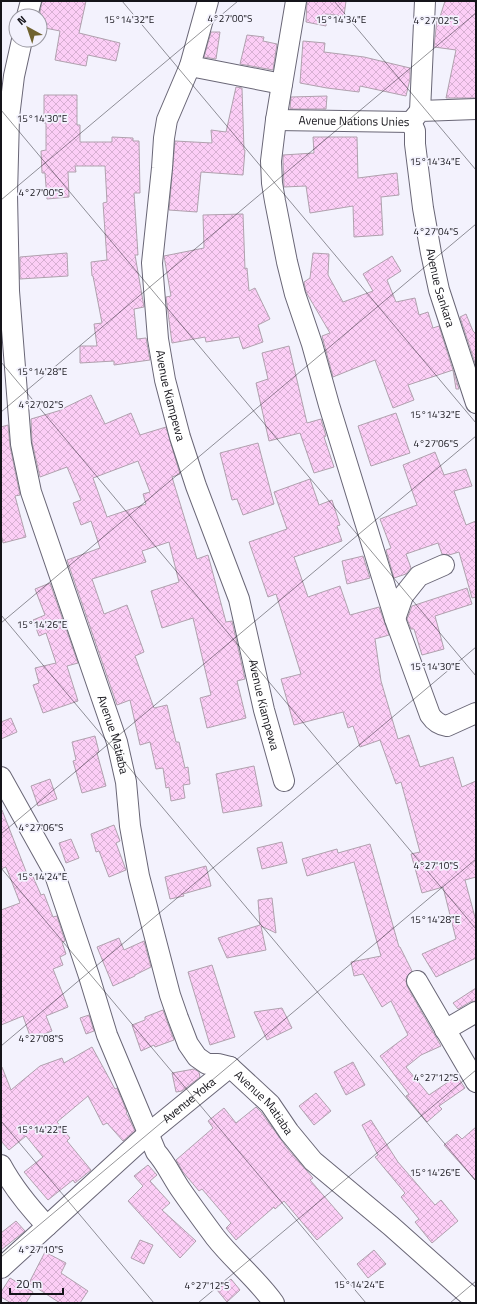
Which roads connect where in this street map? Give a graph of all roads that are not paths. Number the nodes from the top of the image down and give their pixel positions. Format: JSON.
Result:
{"nodes":[{"id":1,"x":208,"y":1,"type":"edge"},
{"id":2,"x":296,"y":1,"type":"edge"},
{"id":3,"x":425,"y":1,"type":"edge"},
{"id":4,"x":20,"y":48,"type":"edge"},
{"id":5,"x":190,"y":66,"type":"junction"},
{"id":6,"x":282,"y":84,"type":"junction"},
{"id":7,"x":476,"y":109,"type":"edge"},
{"id":8,"x":416,"y":117,"type":"junction"},
{"id":9,"x":276,"y":120,"type":"junction"},
{"id":10,"x":476,"y":403,"type":"edge"},
{"id":11,"x":444,"y":565,"type":"dead end"},
{"id":12,"x":395,"y":618,"type":"junction"},
{"id":13,"x":476,"y":714,"type":"edge"},
{"id":14,"x":1,"y":777,"type":"edge"},
{"id":15,"x":284,"y":781,"type":"dead end"},
{"id":16,"x":417,"y":981,"type":"dead end"},
{"id":17,"x":476,"y":1012,"type":"edge"},
{"id":18,"x":445,"y":1030,"type":"junction"},
{"id":19,"x":230,"y":1067,"type":"junction"},
{"id":20,"x":476,"y":1082,"type":"edge"},
{"id":21,"x":149,"y":1133,"type":"junction"},
{"id":22,"x":1,"y":1166,"type":"edge"},
{"id":23,"x":47,"y":1226,"type":"junction"},
{"id":24,"x":1,"y":1268,"type":"edge"},
{"id":25,"x":476,"y":1301,"type":"edge"},
{"id":26,"x":274,"y":1303,"type":"edge"}],
"edges":[{"from":1,"to":5,"type":"street","name":"Avenue Kiampewa"},
{"from":2,"to":6,"type":"street"},
{"from":3,"to":8,"type":"street","name":"Avenue Sankara"},
{"from":4,"to":19,"type":"street","name":"Avenue Matiaba"},
{"from":5,"to":6,"type":"street"},
{"from":5,"to":15,"type":"street","name":"Avenue Kiampewa"},
{"from":6,"to":9,"type":"street"},
{"from":7,"to":8,"type":"street","name":"Avenue Nations Unies"},
{"from":8,"to":9,"type":"street","name":"Avenue Nations Unies"},
{"from":8,"to":10,"type":"street","name":"Avenue Sankara"},
{"from":9,"to":12,"type":"street"},
{"from":11,"to":12,"type":"street"},
{"from":12,"to":13,"type":"street"},
{"from":14,"to":21,"type":"street"},
{"from":16,"to":18,"type":"street"},
{"from":17,"to":18,"type":"street"},
{"from":18,"to":20,"type":"street"},
{"from":19,"to":21,"type":"street","name":"Avenue Yoka"},
{"from":19,"to":25,"type":"street","name":"Avenue Matiaba"},
{"from":21,"to":23,"type":"street","name":"Avenue Yoka"},
{"from":21,"to":26,"type":"street"},
{"from":22,"to":23,"type":"street"},
{"from":23,"to":24,"type":"street","name":"Avenue Yoka"}]}
